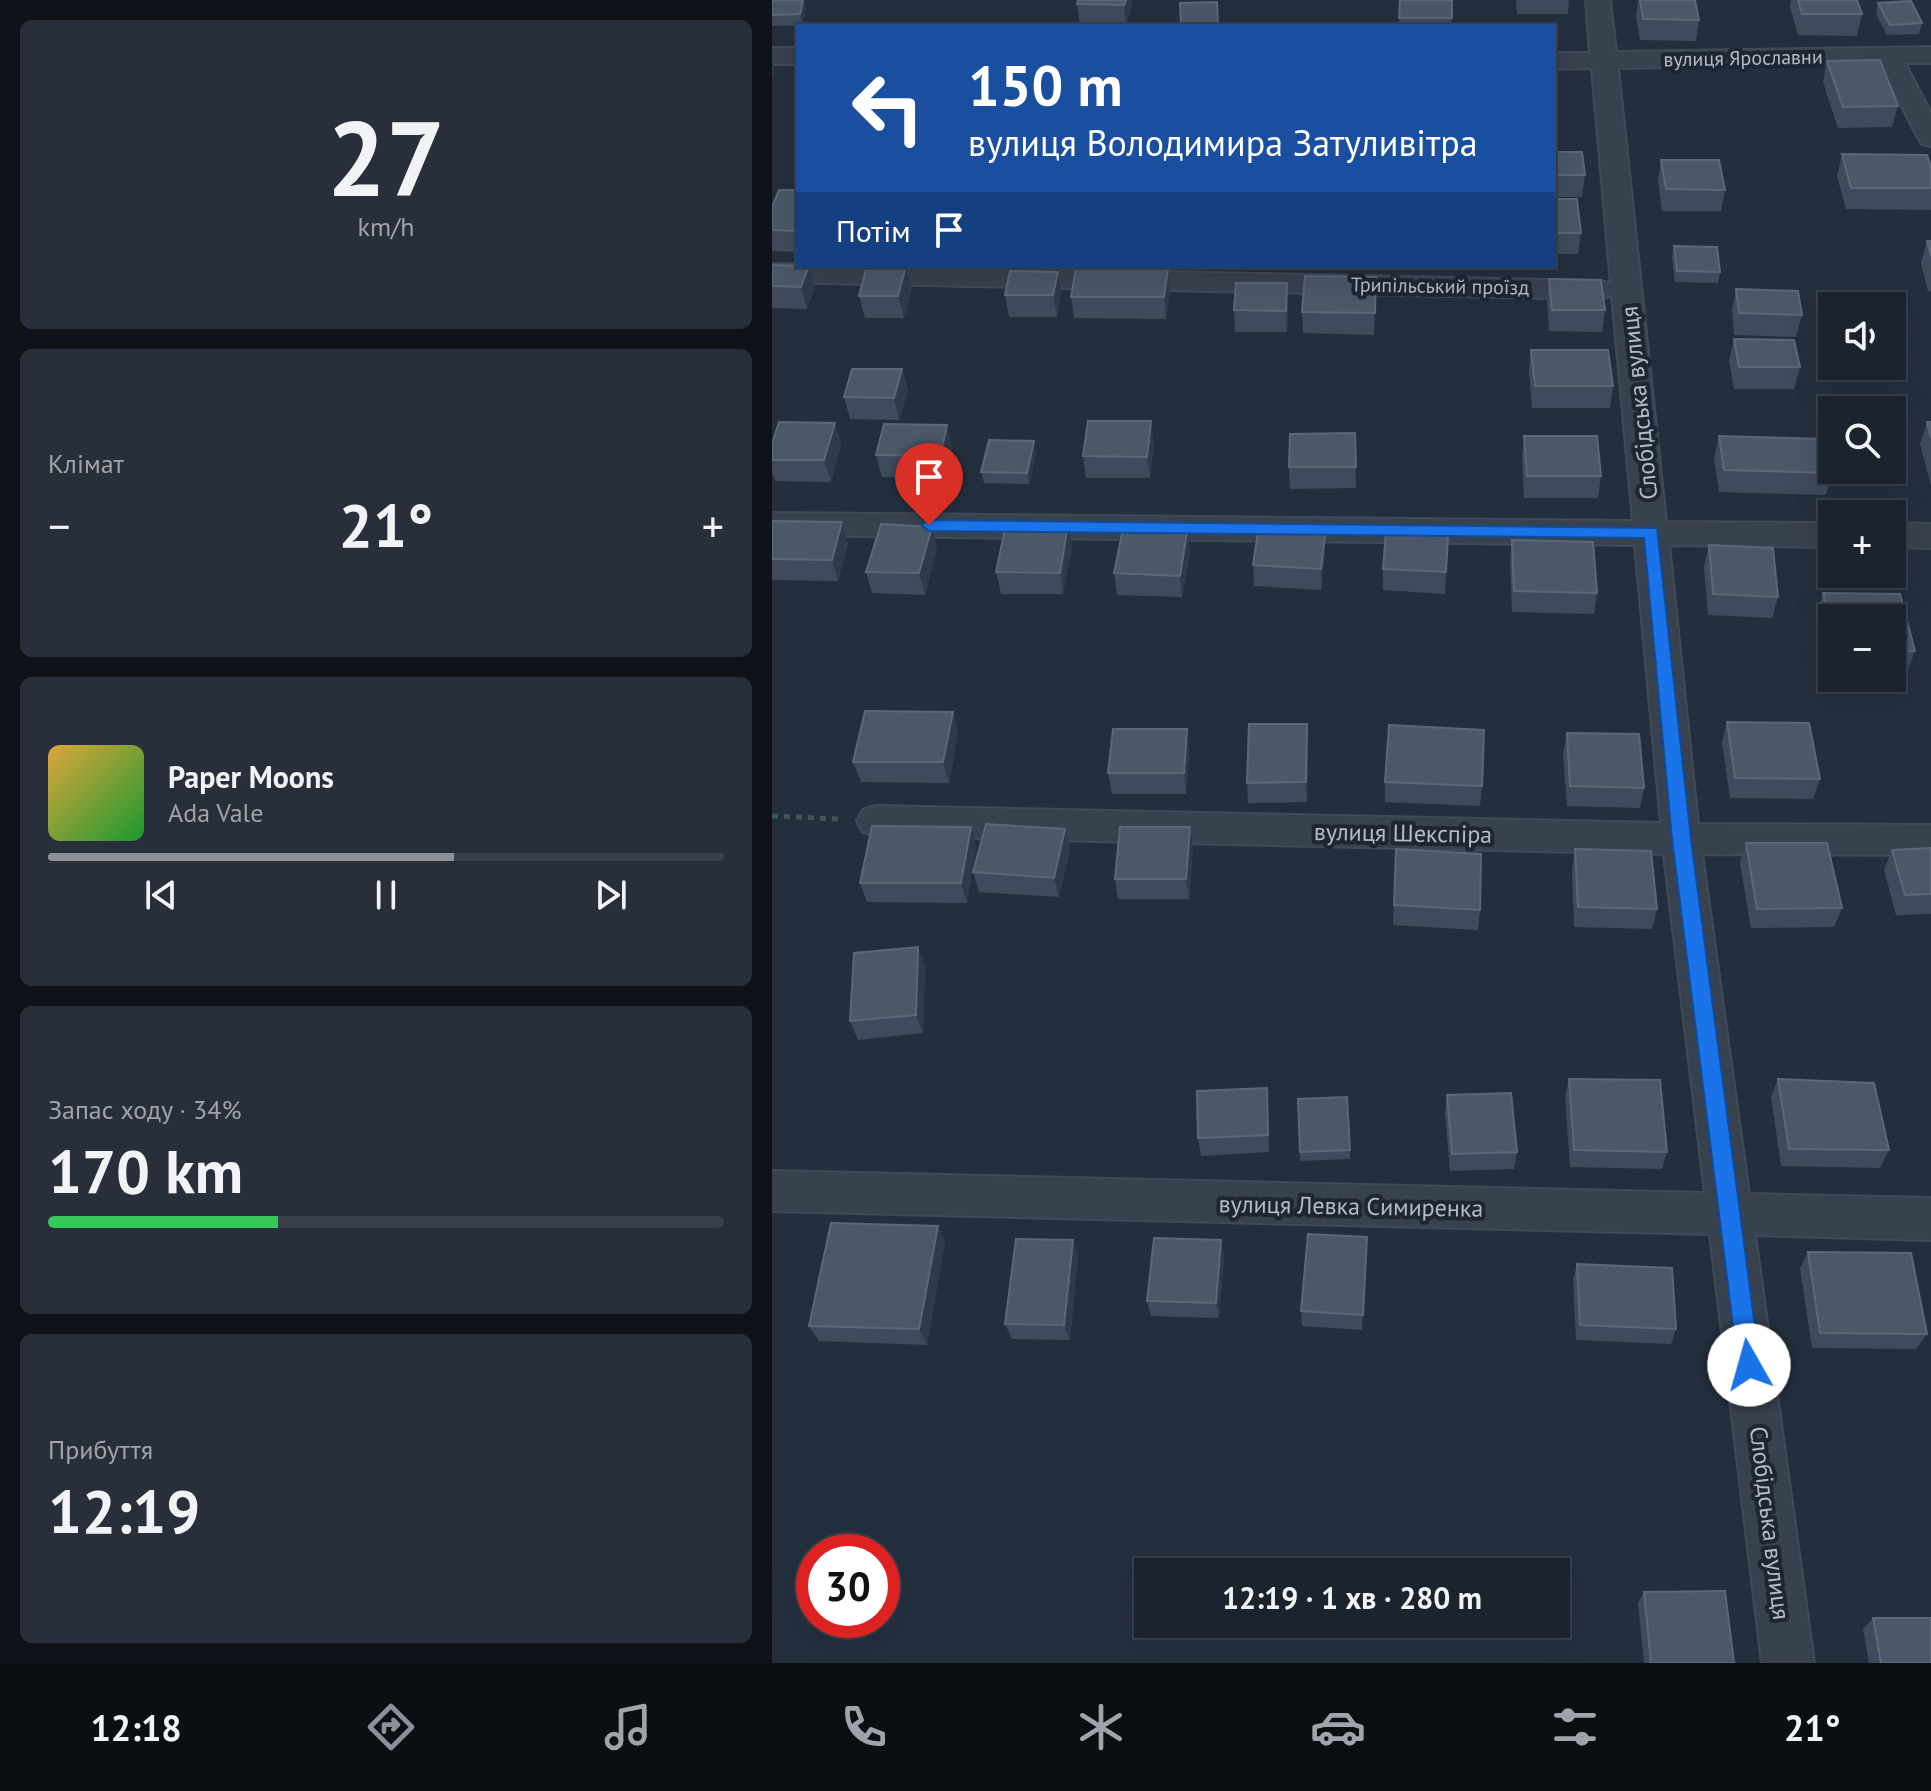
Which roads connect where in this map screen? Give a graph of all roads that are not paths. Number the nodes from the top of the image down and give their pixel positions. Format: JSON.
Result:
{"nodes":[{"id":1,"x":1598,"y":0,"type":"edge"},
{"id":2,"x":1888,"y":55,"type":"junction"},
{"id":3,"x":1931,"y":55,"type":"edge"},
{"id":4,"x":772,"y":56,"type":"edge"},
{"id":5,"x":796,"y":56,"type":"edge"},
{"id":6,"x":1556,"y":61,"type":"edge"},
{"id":7,"x":1605,"y":62,"type":"junction"},
{"id":8,"x":1931,"y":138,"type":"edge"},
{"id":9,"x":772,"y":273,"type":"edge"},
{"id":10,"x":1628,"y":290,"type":"junction"},
{"id":11,"x":772,"y":524,"type":"edge"},
{"id":12,"x":1652,"y":532,"type":"junction"},
{"id":13,"x":1818,"y":535,"type":"edge"},
{"id":14,"x":1906,"y":535,"type":"edge"},
{"id":15,"x":1931,"y":536,"type":"edge"},
{"id":16,"x":876,"y":821,"type":"road end"},
{"id":17,"x":1681,"y":839,"type":"junction"},
{"id":18,"x":1931,"y":840,"type":"edge"},
{"id":19,"x":772,"y":1191,"type":"edge"},
{"id":20,"x":1730,"y":1215,"type":"junction"},
{"id":21,"x":1931,"y":1219,"type":"edge"},
{"id":22,"x":1788,"y":1663,"type":"edge"}],
"edges":[{"from":1,"to":7,"type":"street","name":"Слобідська вулиця"},
{"from":2,"to":3,"type":"street","name":"вулиця Ярославни"},
{"from":2,"to":7,"type":"street","name":"вулиця Ярославни"},
{"from":2,"to":8,"type":"street"},
{"from":4,"to":5,"type":"street"},
{"from":6,"to":7,"type":"street","name":"вулиця Ярославни"},
{"from":7,"to":10,"type":"street","name":"Слобідська вулиця"},
{"from":9,"to":10,"type":"street","name":"Трипільський проїзд"},
{"from":10,"to":12,"type":"street","name":"Слобідська вулиця"},
{"from":11,"to":12,"type":"street"},
{"from":12,"to":13,"type":"street"},
{"from":12,"to":17,"type":"street","name":"Слобідська вулиця"},
{"from":14,"to":15,"type":"street"},
{"from":16,"to":17,"type":"street","name":"вулиця Шекспіра"},
{"from":17,"to":18,"type":"street","name":"вулиця Шекспіра"},
{"from":17,"to":20,"type":"street","name":"Слобідська вулиця"},
{"from":19,"to":20,"type":"street","name":"вулиця Левка Симиренка"},
{"from":20,"to":21,"type":"street","name":"вулиця Левка Симиренка"},
{"from":20,"to":22,"type":"street","name":"Слобідська вулиця"}]}
